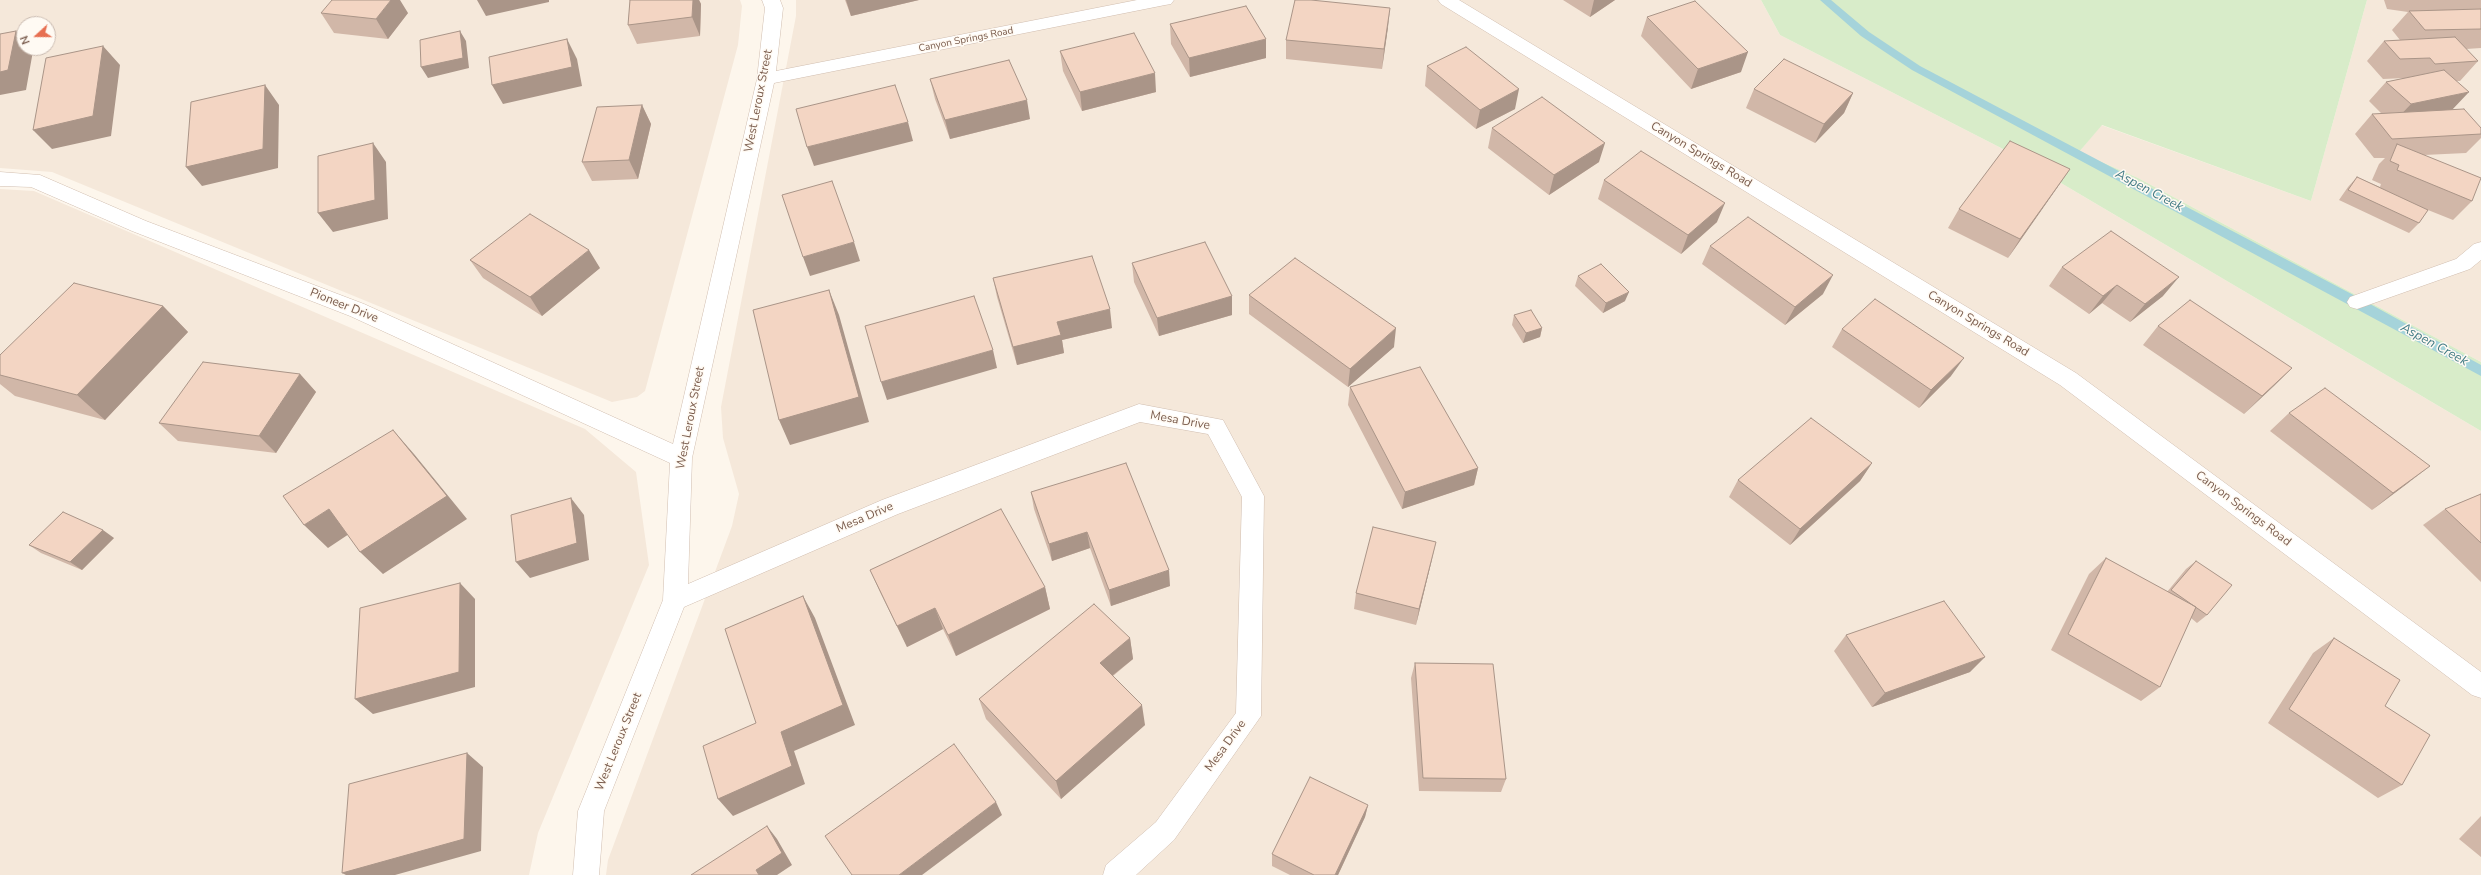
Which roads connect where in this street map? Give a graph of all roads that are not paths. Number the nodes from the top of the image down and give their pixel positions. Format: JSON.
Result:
{"nodes":[{"id":1,"x":771,"y":0,"type":"edge"},
{"id":2,"x":1165,"y":0,"type":"edge"},
{"id":3,"x":1447,"y":0,"type":"edge"},
{"id":4,"x":766,"y":80,"type":"junction"},
{"id":5,"x":0,"y":179,"type":"edge"},
{"id":6,"x":2481,"y":249,"type":"edge"},
{"id":7,"x":2357,"y":302,"type":"dead end"},
{"id":8,"x":681,"y":458,"type":"junction"},
{"id":9,"x":675,"y":600,"type":"junction"},
{"id":10,"x":2481,"y":687,"type":"edge"},
{"id":11,"x":586,"y":875,"type":"edge"},
{"id":12,"x":1116,"y":875,"type":"edge"}],
"edges":[{"from":1,"to":4,"type":"street","name":"West Leroux Street"},
{"from":2,"to":4,"type":"street","name":"Canyon Springs Road"},
{"from":3,"to":10,"type":"street","name":"Canyon Springs Road"},
{"from":4,"to":8,"type":"street","name":"West Leroux Street"},
{"from":5,"to":8,"type":"street","name":"Pioneer Drive"},
{"from":6,"to":7,"type":"lane"},
{"from":8,"to":9,"type":"street","name":"West Leroux Street"},
{"from":9,"to":11,"type":"street","name":"West Leroux Street"},
{"from":9,"to":12,"type":"street","name":"Mesa Drive"}]}
